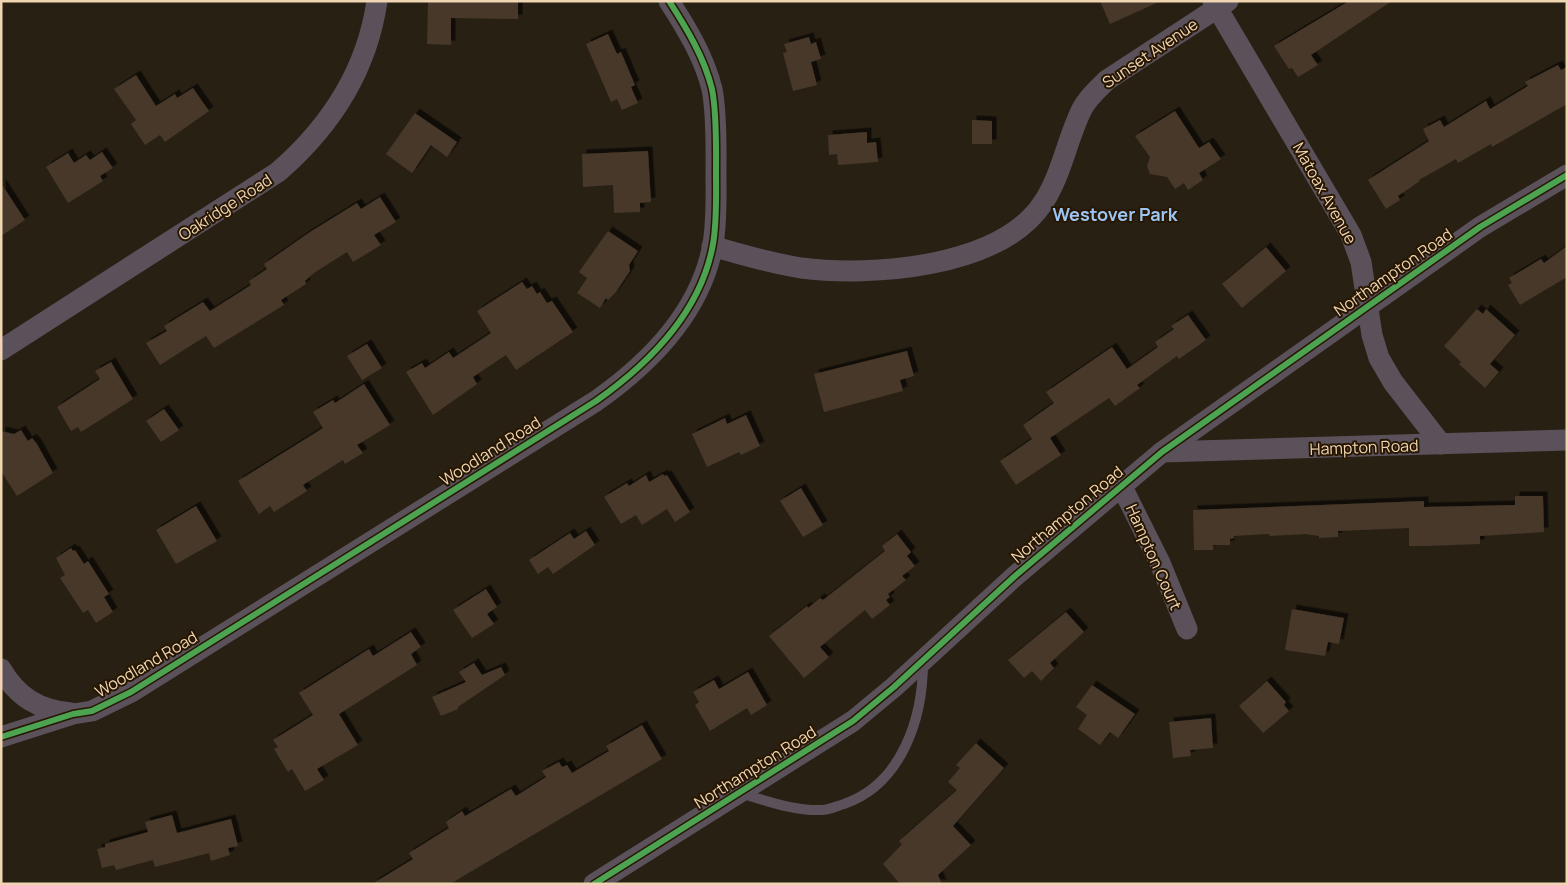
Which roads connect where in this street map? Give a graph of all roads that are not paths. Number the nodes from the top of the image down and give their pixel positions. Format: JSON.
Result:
{"nodes":[{"id":1,"x":378,"y":1,"type":"edge"},
{"id":2,"x":669,"y":1,"type":"edge"},
{"id":3,"x":1219,"y":4,"type":"edge"},
{"id":4,"x":1567,"y":175,"type":"edge"},
{"id":5,"x":712,"y":246,"type":"junction"},
{"id":6,"x":1368,"y":307,"type":"junction"},
{"id":7,"x":1,"y":350,"type":"edge"},
{"id":8,"x":1567,"y":440,"type":"edge"},
{"id":9,"x":1441,"y":444,"type":"junction"},
{"id":10,"x":1162,"y":452,"type":"junction"},
{"id":11,"x":1121,"y":485,"type":"junction"},
{"id":12,"x":1186,"y":629,"type":"dead end"},
{"id":13,"x":922,"y":661,"type":"junction"},
{"id":14,"x":1,"y":669,"type":"edge"},
{"id":15,"x":73,"y":714,"type":"junction"},
{"id":16,"x":1,"y":738,"type":"edge"},
{"id":17,"x":739,"y":793,"type":"junction"},
{"id":18,"x":594,"y":884,"type":"edge"}],
"edges":[{"from":1,"to":7,"type":"street","name":"Oakridge Road"},
{"from":2,"to":5,"type":"street","name":"Woodland Road"},
{"from":3,"to":5,"type":"street","name":"Sunset Avenue"},
{"from":3,"to":6,"type":"street","name":"Matoax Avenue"},
{"from":4,"to":6,"type":"street","name":"Northampton Road"},
{"from":5,"to":15,"type":"street","name":"Woodland Road"},
{"from":6,"to":9,"type":"street","name":"Matoax Avenue"},
{"from":6,"to":10,"type":"street","name":"Northampton Road"},
{"from":8,"to":9,"type":"street","name":"Hampton Road"},
{"from":9,"to":10,"type":"street","name":"Hampton Road"},
{"from":10,"to":11,"type":"street","name":"Northampton Road"},
{"from":11,"to":12,"type":"street","name":"Hampton Court"},
{"from":11,"to":13,"type":"street","name":"Northampton Road"},
{"from":13,"to":17,"type":"street","name":"Northampton Road"},
{"from":13,"to":17,"type":"lane"},
{"from":14,"to":15,"type":"street"},
{"from":15,"to":16,"type":"street","name":"Woodland Road"},
{"from":17,"to":18,"type":"street","name":"Northampton Road"}]}
